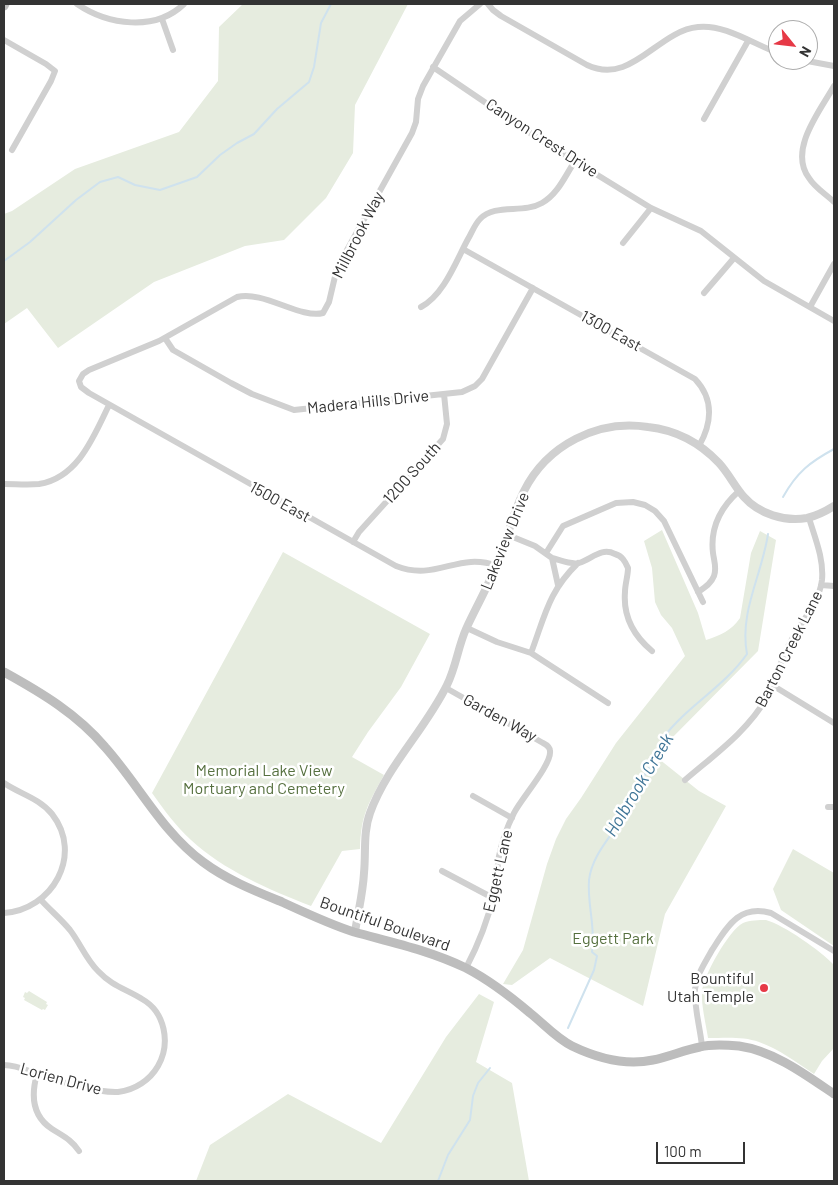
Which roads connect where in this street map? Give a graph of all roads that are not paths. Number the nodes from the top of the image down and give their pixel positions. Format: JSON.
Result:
{"nodes":[{"id":1,"x":77,"y":4,"type":"edge"},
{"id":2,"x":184,"y":4,"type":"edge"},
{"id":3,"x":480,"y":4,"type":"edge"},
{"id":4,"x":488,"y":4,"type":"edge"},
{"id":5,"x":162,"y":19,"type":"junction"},
{"id":6,"x":4,"y":40,"type":"edge"},
{"id":7,"x":748,"y":41,"type":"junction"},
{"id":8,"x":768,"y":49,"type":"edge"},
{"id":9,"x":173,"y":50,"type":"dead end"},
{"id":10,"x":818,"y":63,"type":"edge"},
{"id":11,"x":834,"y":66,"type":"edge"},
{"id":12,"x":433,"y":67,"type":"junction"},
{"id":13,"x":834,"y":86,"type":"edge"},
{"id":14,"x":704,"y":120,"type":"dead end"},
{"id":15,"x":12,"y":150,"type":"dead end"},
{"id":16,"x":575,"y":161,"type":"junction"},
{"id":17,"x":834,"y":202,"type":"edge"},
{"id":18,"x":651,"y":208,"type":"junction"},
{"id":19,"x":623,"y":243,"type":"dead end"},
{"id":20,"x":463,"y":249,"type":"junction"},
{"id":21,"x":734,"y":258,"type":"junction"},
{"id":22,"x":834,"y":264,"type":"edge"},
{"id":23,"x":533,"y":288,"type":"junction"},
{"id":24,"x":704,"y":293,"type":"dead end"},
{"id":25,"x":421,"y":307,"type":"dead end"},
{"id":26,"x":810,"y":307,"type":"junction"},
{"id":27,"x":834,"y":321,"type":"edge"},
{"id":28,"x":165,"y":338,"type":"junction"},
{"id":29,"x":79,"y":381,"type":"joint"},
{"id":30,"x":444,"y":394,"type":"junction"},
{"id":31,"x":110,"y":405,"type":"junction"},
{"id":32,"x":699,"y":446,"type":"junction"},
{"id":33,"x":4,"y":484,"type":"edge"},
{"id":34,"x":739,"y":491,"type":"junction"},
{"id":35,"x":834,"y":506,"type":"edge"},
{"id":36,"x":809,"y":518,"type":"junction"},
{"id":37,"x":508,"y":535,"type":"junction"},
{"id":38,"x":353,"y":542,"type":"junction"},
{"id":39,"x":546,"y":553,"type":"junction"},
{"id":40,"x":552,"y":558,"type":"junction"},
{"id":41,"x":578,"y":563,"type":"junction"},
{"id":42,"x":497,"y":566,"type":"junction"},
{"id":43,"x":558,"y":585,"type":"junction"},
{"id":44,"x":821,"y":585,"type":"junction"},
{"id":45,"x":834,"y":586,"type":"edge"},
{"id":46,"x":698,"y":592,"type":"junction"},
{"id":47,"x":703,"y":602,"type":"dead end"},
{"id":48,"x":466,"y":628,"type":"junction"},
{"id":49,"x":652,"y":652,"type":"dead end"},
{"id":50,"x":531,"y":653,"type":"junction"},
{"id":51,"x":4,"y":672,"type":"edge"},
{"id":52,"x":772,"y":685,"type":"junction"},
{"id":53,"x":446,"y":688,"type":"junction"},
{"id":54,"x":608,"y":703,"type":"dead end"},
{"id":55,"x":834,"y":723,"type":"edge"},
{"id":56,"x":550,"y":751,"type":"joint"},
{"id":57,"x":685,"y":780,"type":"dead end"},
{"id":58,"x":4,"y":783,"type":"edge"},
{"id":59,"x":473,"y":796,"type":"dead end"},
{"id":60,"x":512,"y":818,"type":"junction"},
{"id":61,"x":442,"y":871,"type":"dead end"},
{"id":62,"x":493,"y":898,"type":"junction"},
{"id":63,"x":41,"y":900,"type":"junction"},
{"id":64,"x":4,"y":913,"type":"edge"},
{"id":65,"x":355,"y":932,"type":"junction"},
{"id":66,"x":834,"y":951,"type":"edge"},
{"id":67,"x":466,"y":968,"type":"junction"},
{"id":68,"x":702,"y":1046,"type":"junction"},
{"id":69,"x":4,"y":1065,"type":"edge"},
{"id":70,"x":37,"y":1074,"type":"junction"},
{"id":71,"x":834,"y":1094,"type":"edge"},
{"id":72,"x":79,"y":1152,"type":"dead end"}],
"edges":[{"from":1,"to":5,"type":"street"},
{"from":2,"to":5,"type":"street"},
{"from":3,"to":12,"type":"street","name":"Millbrook Way"},
{"from":4,"to":7,"type":"street"},
{"from":5,"to":9,"type":"street"},
{"from":6,"to":15,"type":"street"},
{"from":7,"to":8,"type":"street"},
{"from":7,"to":14,"type":"street"},
{"from":10,"to":11,"type":"street"},
{"from":12,"to":16,"type":"street","name":"Canyon Crest Drive"},
{"from":12,"to":28,"type":"street","name":"Millbrook Way"},
{"from":13,"to":17,"type":"street"},
{"from":16,"to":18,"type":"street","name":"Canyon Crest Drive"},
{"from":16,"to":20,"type":"street"},
{"from":18,"to":19,"type":"street"},
{"from":18,"to":21,"type":"street","name":"Canyon Crest Drive"},
{"from":20,"to":23,"type":"street","name":"1300 East"},
{"from":20,"to":25,"type":"street"},
{"from":21,"to":24,"type":"street"},
{"from":21,"to":26,"type":"street","name":"Canyon Crest Drive"},
{"from":22,"to":26,"type":"street"},
{"from":23,"to":30,"type":"street","name":"Madera Hills Drive"},
{"from":23,"to":32,"type":"street","name":"1300 East"},
{"from":26,"to":27,"type":"street","name":"Canyon Crest Drive"},
{"from":28,"to":29,"type":"street","name":"Millbrook Way"},
{"from":28,"to":30,"type":"street","name":"Madera Hills Drive"},
{"from":29,"to":31,"type":"street","name":"1500 East"},
{"from":30,"to":38,"type":"street","name":"1200 South"},
{"from":31,"to":33,"type":"street"},
{"from":31,"to":38,"type":"street","name":"1500 East"},
{"from":32,"to":34,"type":"street","name":"Lakeview Drive"},
{"from":32,"to":37,"type":"street","name":"Lakeview Drive"},
{"from":34,"to":36,"type":"street","name":"Lakeview Drive"},
{"from":34,"to":46,"type":"street"},
{"from":35,"to":36,"type":"street","name":"Lakeview Drive"},
{"from":36,"to":44,"type":"street","name":"Barton Creek Lane"},
{"from":37,"to":39,"type":"street"},
{"from":37,"to":42,"type":"street","name":"Lakeview Drive"},
{"from":38,"to":42,"type":"street","name":"1500 East"},
{"from":39,"to":40,"type":"street"},
{"from":39,"to":46,"type":"street"},
{"from":40,"to":41,"type":"street"},
{"from":40,"to":43,"type":"street"},
{"from":41,"to":43,"type":"street"},
{"from":41,"to":49,"type":"street"},
{"from":42,"to":48,"type":"street","name":"Lakeview Drive"},
{"from":43,"to":50,"type":"street"},
{"from":44,"to":45,"type":"street"},
{"from":44,"to":52,"type":"street","name":"Barton Creek Lane"},
{"from":46,"to":47,"type":"street"},
{"from":48,"to":50,"type":"street"},
{"from":48,"to":53,"type":"street","name":"Lakeview Drive"},
{"from":50,"to":54,"type":"street"},
{"from":51,"to":65,"type":"main road","name":"Bountiful Boulevard"},
{"from":52,"to":55,"type":"street"},
{"from":52,"to":57,"type":"street","name":"Barton Creek Lane"},
{"from":53,"to":56,"type":"street","name":"Garden Way"},
{"from":53,"to":65,"type":"street","name":"Lakeview Drive"},
{"from":56,"to":60,"type":"street","name":"Eggett Lane"},
{"from":58,"to":63,"type":"street"},
{"from":59,"to":60,"type":"street"},
{"from":60,"to":62,"type":"street","name":"Eggett Lane"},
{"from":61,"to":62,"type":"street"},
{"from":62,"to":67,"type":"street","name":"Eggett Lane"},
{"from":63,"to":64,"type":"street"},
{"from":63,"to":70,"type":"street","name":"Lorien Drive"},
{"from":65,"to":67,"type":"main road","name":"Bountiful Boulevard"},
{"from":66,"to":68,"type":"street"},
{"from":67,"to":68,"type":"main road","name":"Bountiful Boulevard"},
{"from":68,"to":71,"type":"main road","name":"Bountiful Boulevard"},
{"from":69,"to":70,"type":"street","name":"Lorien Drive"},
{"from":70,"to":72,"type":"street"}]}
